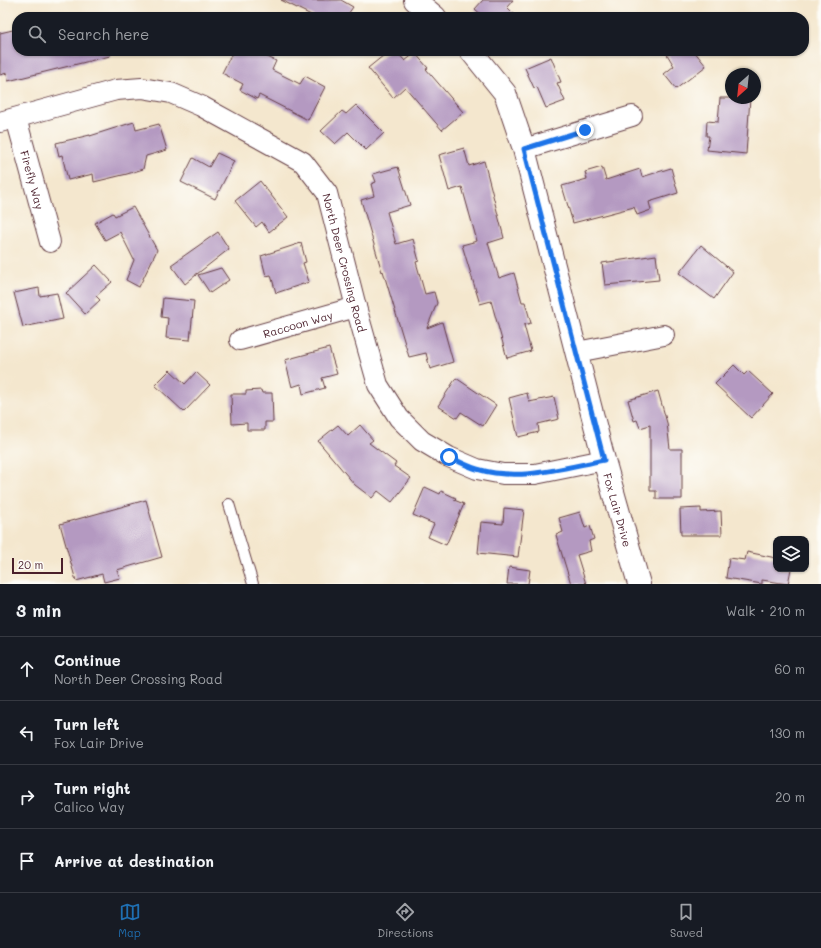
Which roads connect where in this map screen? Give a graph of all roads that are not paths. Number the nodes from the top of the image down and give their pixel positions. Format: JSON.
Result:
{"nodes":[{"id":1,"x":475,"y":56,"type":"edge"},
{"id":2,"x":632,"y":116,"type":"dead end"},
{"id":3,"x":8,"y":120,"type":"edge"},
{"id":4,"x":524,"y":149,"type":"junction"},
{"id":5,"x":50,"y":242,"type":"dead end"},
{"id":6,"x":356,"y":308,"type":"junction"},
{"id":7,"x":664,"y":335,"type":"dead end"},
{"id":8,"x":240,"y":340,"type":"dead end"},
{"id":9,"x":577,"y":352,"type":"junction"},
{"id":10,"x":604,"y":460,"type":"junction"},
{"id":11,"x":229,"y":504,"type":"dead end"},
{"id":12,"x":253,"y":584,"type":"edge"},
{"id":13,"x":639,"y":584,"type":"edge"}],
"edges":[{"from":1,"to":4,"type":"street","name":"Fox Lair Drive"},
{"from":2,"to":4,"type":"street"},
{"from":3,"to":5,"type":"street","name":"Firefly Way"},
{"from":3,"to":6,"type":"street","name":"North Deer Crossing Road"},
{"from":4,"to":9,"type":"street","name":"Fox Lair Drive"},
{"from":6,"to":8,"type":"street","name":"Raccoon Way"},
{"from":6,"to":10,"type":"street","name":"North Deer Crossing Road"},
{"from":7,"to":9,"type":"street"},
{"from":9,"to":10,"type":"street","name":"Fox Lair Drive"},
{"from":10,"to":13,"type":"street","name":"Fox Lair Drive"},
{"from":11,"to":12,"type":"lane"}]}
